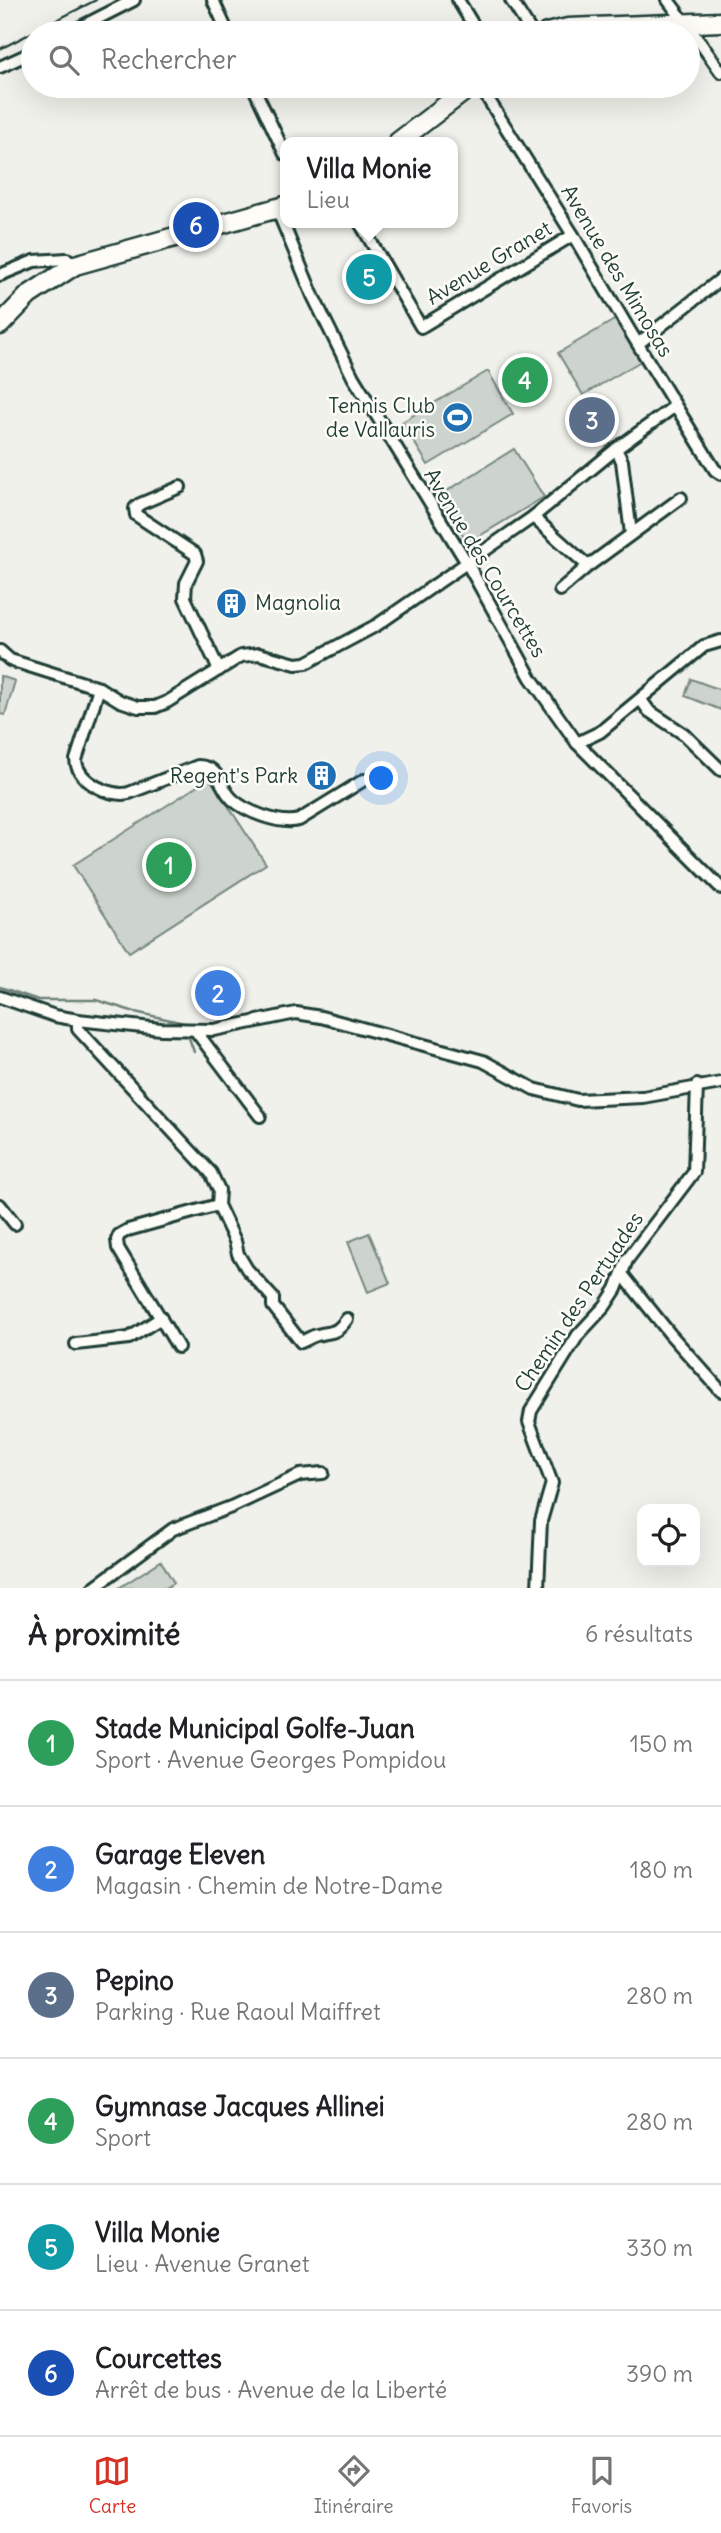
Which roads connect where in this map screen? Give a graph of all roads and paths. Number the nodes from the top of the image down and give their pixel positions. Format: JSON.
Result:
{"nodes":[{"id":1,"x":134,"y":0,"type":"edge"},
{"id":2,"x":213,"y":0,"type":"edge"},
{"id":3,"x":458,"y":0,"type":"edge"},
{"id":4,"x":511,"y":0,"type":"edge"},
{"id":5,"x":668,"y":0,"type":"edge"},
{"id":6,"x":93,"y":21,"type":"edge"},
{"id":7,"x":223,"y":21,"type":"edge"},
{"id":8,"x":471,"y":21,"type":"edge"},
{"id":9,"x":524,"y":21,"type":"edge"},
{"id":10,"x":684,"y":21,"type":"edge"},
{"id":11,"x":721,"y":22,"type":"edge"},
{"id":12,"x":700,"y":23,"type":"edge"},
{"id":13,"x":700,"y":43,"type":"edge"},
{"id":14,"x":21,"y":57,"type":"edge"},
{"id":15,"x":0,"y":68,"type":"edge"},
{"id":16,"x":721,"y":72,"type":"edge"},
{"id":17,"x":259,"y":98,"type":"edge"},
{"id":18,"x":455,"y":98,"type":"edge"},
{"id":19,"x":488,"y":98,"type":"edge"},
{"id":20,"x":405,"y":137,"type":"edge"},
{"id":21,"x":280,"y":143,"type":"edge"},
{"id":22,"x":280,"y":207,"type":"edge"},
{"id":23,"x":289,"y":228,"type":"edge"},
{"id":24,"x":363,"y":228,"type":"edge"},
{"id":25,"x":573,"y":234,"type":"junction"},
{"id":26,"x":75,"y":265,"type":"junction"},
{"id":27,"x":0,"y":275,"type":"edge"},
{"id":28,"x":721,"y":279,"type":"edge"},
{"id":29,"x":0,"y":325,"type":"edge"},
{"id":30,"x":639,"y":343,"type":"junction"},
{"id":31,"x":674,"y":406,"type":"junction"},
{"id":32,"x":616,"y":449,"type":"junction"},
{"id":33,"x":721,"y":474,"type":"edge"},
{"id":34,"x":180,"y":487,"type":"dead end"},
{"id":35,"x":681,"y":498,"type":"dead end"},
{"id":36,"x":533,"y":517,"type":"junction"},
{"id":37,"x":631,"y":534,"type":"junction"},
{"id":38,"x":467,"y":563,"type":"junction"},
{"id":39,"x":588,"y":566,"type":"junction"},
{"id":40,"x":560,"y":590,"type":"dead end"},
{"id":41,"x":721,"y":640,"type":"edge"},
{"id":42,"x":0,"y":651,"type":"edge"},
{"id":43,"x":219,"y":670,"type":"junction"},
{"id":44,"x":99,"y":688,"type":"junction"},
{"id":45,"x":641,"y":700,"type":"junction"},
{"id":46,"x":577,"y":743,"type":"junction"},
{"id":47,"x":721,"y":770,"type":"edge"},
{"id":48,"x":364,"y":780,"type":"dead end"},
{"id":49,"x":721,"y":887,"type":"edge"},
{"id":50,"x":0,"y":997,"type":"edge"},
{"id":51,"x":78,"y":1020,"type":"junction"},
{"id":52,"x":195,"y":1030,"type":"junction"},
{"id":53,"x":721,"y":1083,"type":"edge"},
{"id":54,"x":697,"y":1085,"type":"junction"},
{"id":55,"x":260,"y":1116,"type":"dead end"},
{"id":56,"x":0,"y":1205,"type":"edge"},
{"id":57,"x":218,"y":1205,"type":"junction"},
{"id":58,"x":15,"y":1224,"type":"dead end"},
{"id":59,"x":622,"y":1274,"type":"junction"},
{"id":60,"x":161,"y":1318,"type":"junction"},
{"id":61,"x":347,"y":1319,"type":"dead end"},
{"id":62,"x":76,"y":1344,"type":"dead end"},
{"id":63,"x":178,"y":1347,"type":"dead end"},
{"id":64,"x":721,"y":1391,"type":"edge"},
{"id":65,"x":323,"y":1473,"type":"dead end"},
{"id":66,"x":93,"y":1588,"type":"edge"},
{"id":67,"x":538,"y":1588,"type":"edge"}],
"edges":[{"from":1,"to":6,"type":"street"},
{"from":2,"to":7,"type":"street"},
{"from":3,"to":8,"type":"street"},
{"from":4,"to":9,"type":"street"},
{"from":5,"to":10,"type":"street"},
{"from":11,"to":12,"type":"main road"},
{"from":13,"to":16,"type":"street"},
{"from":14,"to":15,"type":"street"},
{"from":17,"to":21,"type":"street"},
{"from":18,"to":20,"type":"main road"},
{"from":19,"to":25,"type":"street","name":"Avenue des Mimosas"},
{"from":22,"to":26,"type":"main road"},
{"from":23,"to":38,"type":"street","name":"Avenue des Courcettes"},
{"from":24,"to":25,"type":"street","name":"Avenue Granet"},
{"from":25,"to":30,"type":"street","name":"Avenue des Mimosas"},
{"from":26,"to":27,"type":"street"},
{"from":26,"to":29,"type":"main road"},
{"from":28,"to":30,"type":"street"},
{"from":30,"to":31,"type":"street","name":"Avenue des Mimosas"},
{"from":31,"to":32,"type":"street"},
{"from":31,"to":33,"type":"street","name":"Avenue des Mimosas"},
{"from":32,"to":36,"type":"street"},
{"from":32,"to":37,"type":"street"},
{"from":34,"to":43,"type":"street"},
{"from":35,"to":37,"type":"street"},
{"from":36,"to":38,"type":"street"},
{"from":36,"to":39,"type":"street"},
{"from":37,"to":39,"type":"street"},
{"from":38,"to":43,"type":"street"},
{"from":38,"to":46,"type":"street","name":"Avenue des Courcettes"},
{"from":39,"to":40,"type":"street"},
{"from":41,"to":45,"type":"street"},
{"from":42,"to":44,"type":"street"},
{"from":43,"to":44,"type":"street"},
{"from":44,"to":48,"type":"street"},
{"from":45,"to":46,"type":"street"},
{"from":45,"to":47,"type":"street"},
{"from":46,"to":49,"type":"street","name":"Avenue des Courcettes"},
{"from":50,"to":51,"type":"street"},
{"from":51,"to":52,"type":"street"},
{"from":51,"to":57,"type":"street"},
{"from":52,"to":54,"type":"street"},
{"from":52,"to":55,"type":"street"},
{"from":53,"to":54,"type":"street"},
{"from":54,"to":59,"type":"street","name":"Chemin des Pertuades"},
{"from":56,"to":58,"type":"street"},
{"from":57,"to":60,"type":"street"},
{"from":57,"to":61,"type":"street"},
{"from":59,"to":64,"type":"street"},
{"from":59,"to":67,"type":"street","name":"Chemin des Pertuades"},
{"from":60,"to":62,"type":"street"},
{"from":60,"to":63,"type":"street"},
{"from":65,"to":66,"type":"street"}]}
